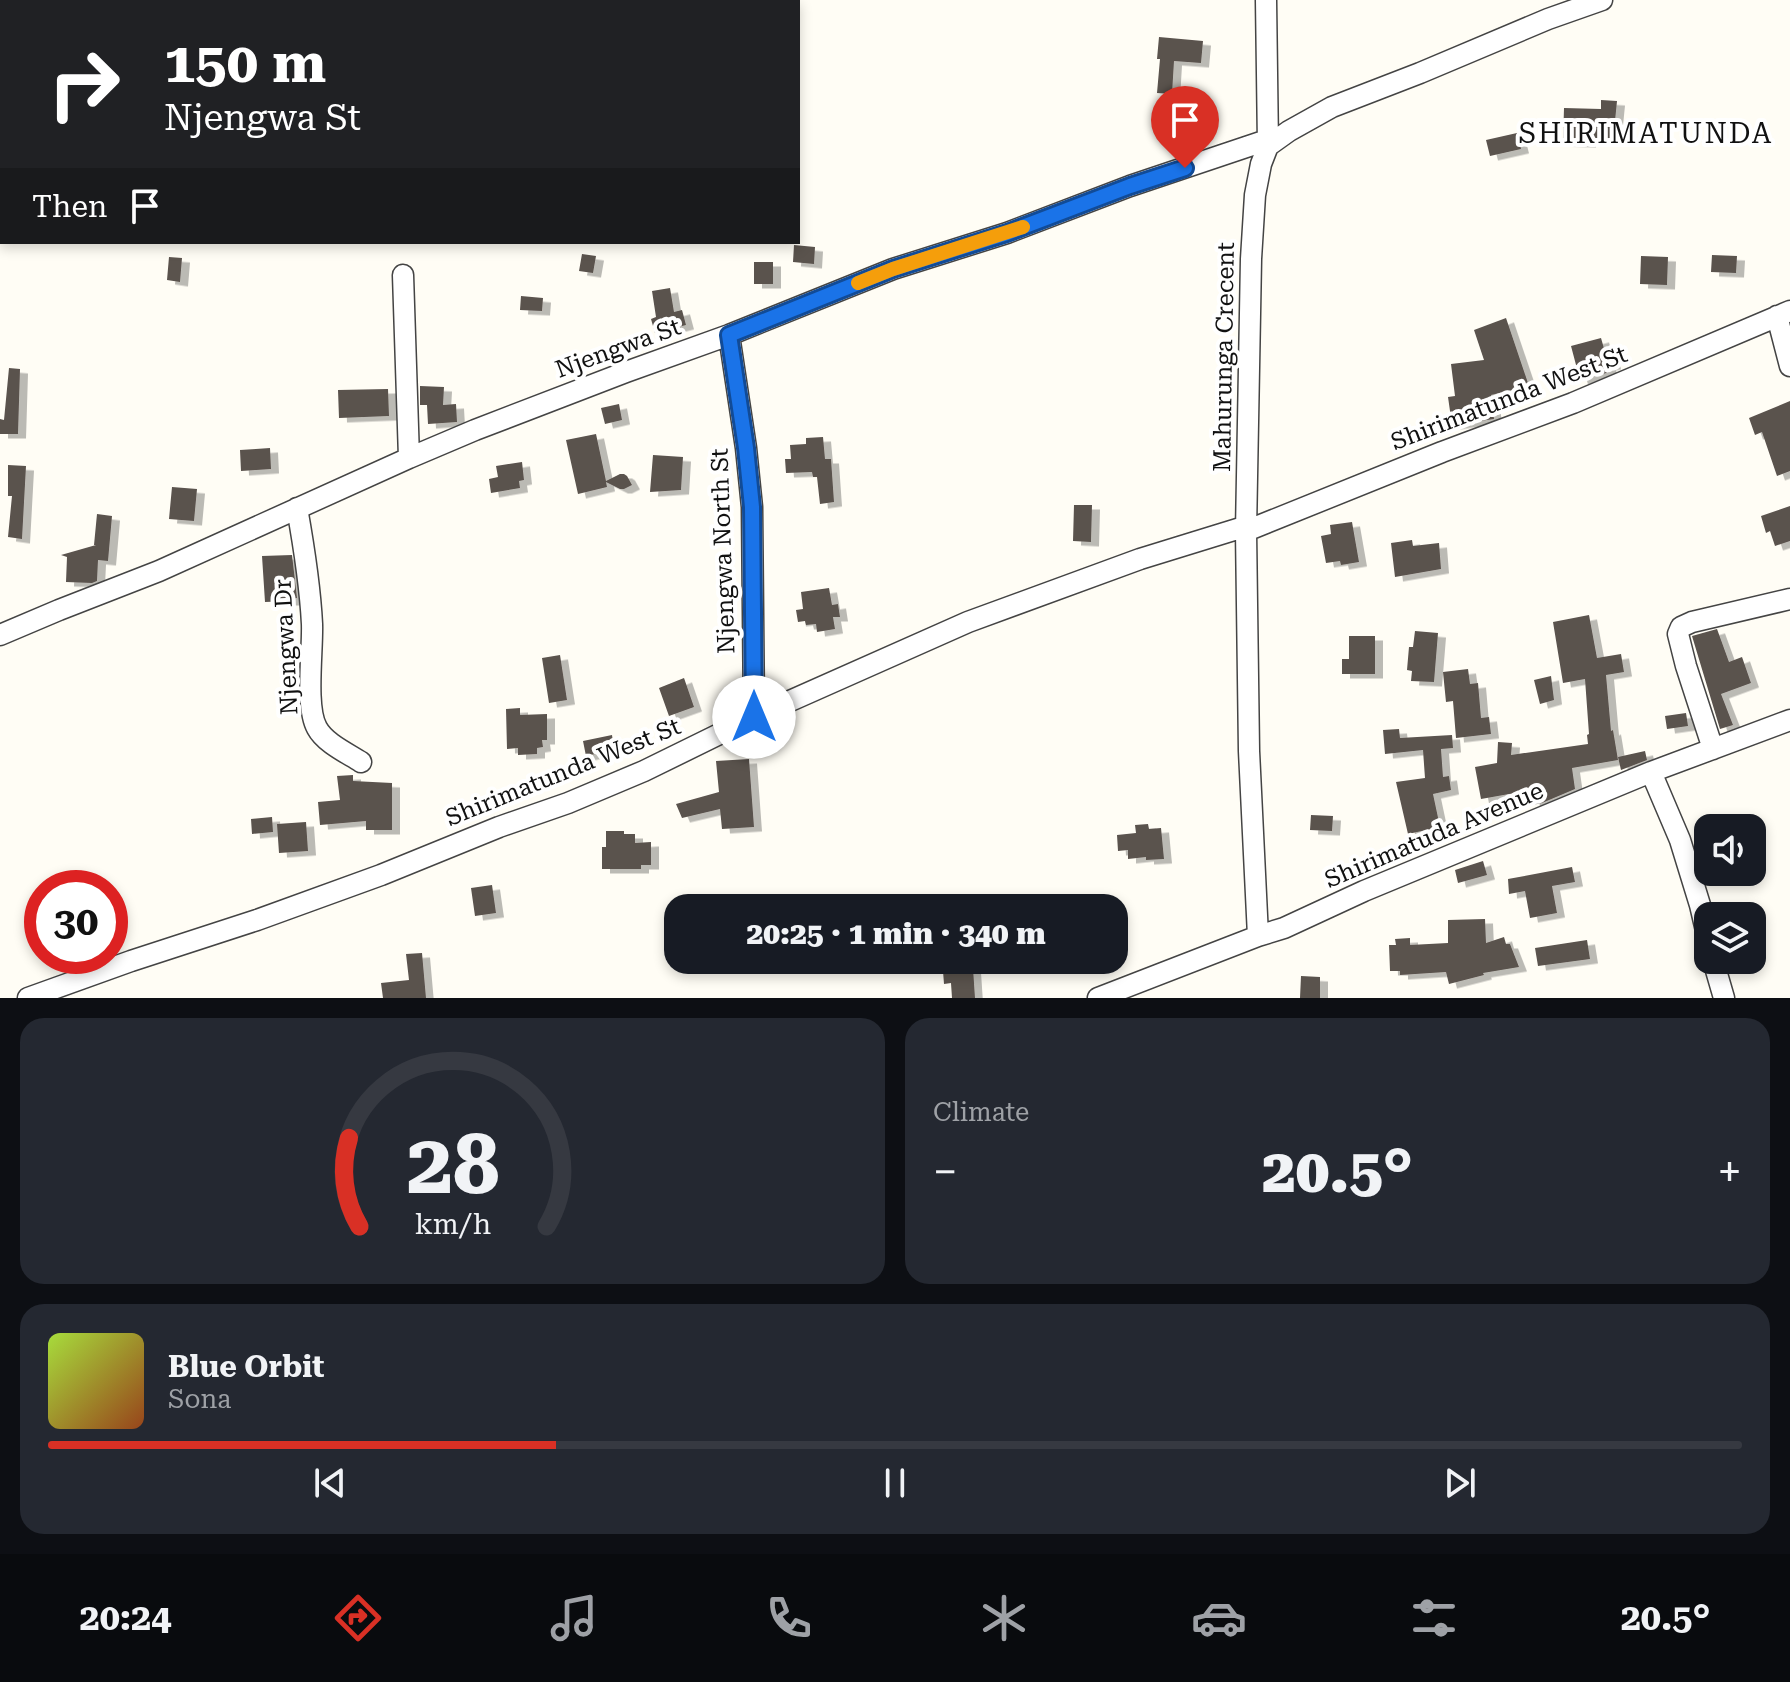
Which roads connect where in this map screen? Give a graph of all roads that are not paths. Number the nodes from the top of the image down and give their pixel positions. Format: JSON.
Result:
{"nodes":[{"id":1,"x":1266,"y":0,"type":"edge"},
{"id":2,"x":1602,"y":0,"type":"edge"},
{"id":3,"x":1268,"y":143,"type":"junction"},
{"id":4,"x":403,"y":275,"type":"dead end"},
{"id":5,"x":1784,"y":314,"type":"edge"},
{"id":6,"x":729,"y":335,"type":"junction"},
{"id":7,"x":1790,"y":366,"type":"edge"},
{"id":8,"x":409,"y":458,"type":"junction"},
{"id":9,"x":297,"y":508,"type":"junction"},
{"id":10,"x":1247,"y":529,"type":"junction"},
{"id":11,"x":1790,"y":599,"type":"edge"},
{"id":12,"x":0,"y":635,"type":"edge"},
{"id":13,"x":754,"y":717,"type":"junction"},
{"id":14,"x":1790,"y":720,"type":"edge"},
{"id":15,"x":1713,"y":749,"type":"junction"},
{"id":16,"x":361,"y":762,"type":"dead end"},
{"id":17,"x":1651,"y":772,"type":"junction"},
{"id":18,"x":1699,"y":902,"type":"edge"},
{"id":19,"x":1258,"y":936,"type":"junction"},
{"id":20,"x":1717,"y":974,"type":"edge"},
{"id":21,"x":28,"y":998,"type":"edge"},
{"id":22,"x":1098,"y":998,"type":"edge"},
{"id":23,"x":1724,"y":998,"type":"edge"}],
"edges":[{"from":1,"to":3,"type":"street","name":"Mahurunga Crecent"},
{"from":2,"to":3,"type":"street"},
{"from":3,"to":6,"type":"street","name":"Njengwa St"},
{"from":3,"to":10,"type":"street","name":"Mahurunga Crecent"},
{"from":4,"to":8,"type":"street"},
{"from":5,"to":7,"type":"street"},
{"from":5,"to":10,"type":"street","name":"Shirimatunda West St"},
{"from":6,"to":8,"type":"street","name":"Njengwa St"},
{"from":6,"to":13,"type":"street","name":"Njengwa North St"},
{"from":8,"to":9,"type":"street","name":"Njengwa St"},
{"from":9,"to":12,"type":"street","name":"Njengwa St"},
{"from":9,"to":16,"type":"street","name":"Njengwa Dr"},
{"from":10,"to":13,"type":"street","name":"Shirimatunda West St"},
{"from":10,"to":19,"type":"street","name":"Mahurunga Crecent"},
{"from":11,"to":15,"type":"street"},
{"from":13,"to":21,"type":"street","name":"Shirimatunda West St"},
{"from":14,"to":15,"type":"street","name":"Shirimatuda Avenue"},
{"from":15,"to":17,"type":"street","name":"Shirimatuda Avenue"},
{"from":17,"to":18,"type":"street"},
{"from":17,"to":19,"type":"street","name":"Shirimatuda Avenue"},
{"from":19,"to":22,"type":"street","name":"Shirimatuda Avenue"},
{"from":20,"to":23,"type":"street"}]}
